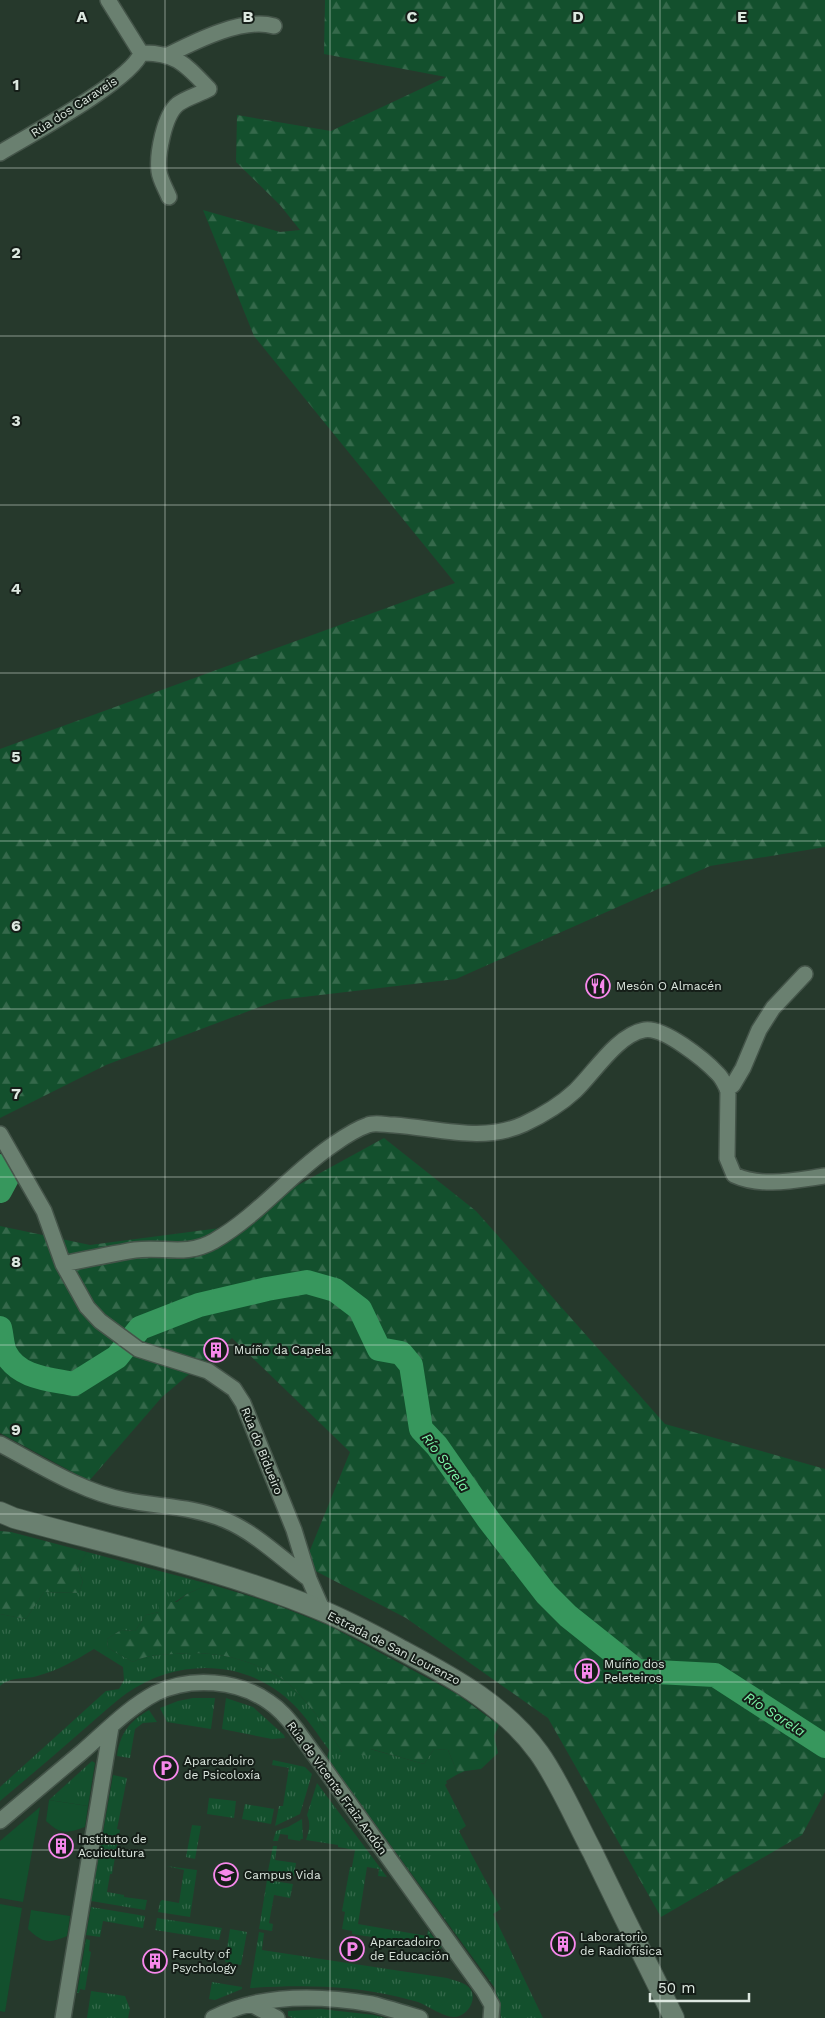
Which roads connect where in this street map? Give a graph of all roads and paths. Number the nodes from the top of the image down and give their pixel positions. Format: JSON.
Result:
{"nodes":[{"id":1,"x":108,"y":0,"type":"edge"},
{"id":2,"x":274,"y":26,"type":"dead end"},
{"id":3,"x":141,"y":53,"type":"junction"},
{"id":4,"x":168,"y":55,"type":"junction"},
{"id":5,"x":0,"y":153,"type":"edge"},
{"id":6,"x":170,"y":197,"type":"dead end"},
{"id":7,"x":805,"y":974,"type":"dead end"},
{"id":8,"x":727,"y":1089,"type":"junction"},
{"id":9,"x":0,"y":1134,"type":"edge"},
{"id":10,"x":825,"y":1176,"type":"edge"},
{"id":11,"x":63,"y":1264,"type":"junction"},
{"id":12,"x":0,"y":1444,"type":"edge"},
{"id":13,"x":1,"y":1514,"type":"edge"},
{"id":14,"x":309,"y":1579,"type":"junction"},
{"id":15,"x":323,"y":1611,"type":"junction"},
{"id":16,"x":111,"y":1726,"type":"junction"},
{"id":17,"x":0,"y":1821,"type":"edge"},
{"id":18,"x":484,"y":1990,"type":"junction"},
{"id":19,"x":250,"y":2004,"type":"junction"},
{"id":20,"x":492,"y":2014,"type":"edge"},
{"id":21,"x":63,"y":2018,"type":"edge"},
{"id":22,"x":213,"y":2018,"type":"edge"},
{"id":23,"x":277,"y":2018,"type":"edge"},
{"id":24,"x":420,"y":2018,"type":"edge"},
{"id":25,"x":482,"y":2018,"type":"edge"},
{"id":26,"x":674,"y":2018,"type":"edge"}],
"edges":[{"from":1,"to":3,"type":"street"},
{"from":2,"to":4,"type":"street"},
{"from":3,"to":4,"type":"street"},
{"from":3,"to":5,"type":"street","name":"Rúa dos Caraveis"},
{"from":4,"to":6,"type":"street"},
{"from":7,"to":8,"type":"street"},
{"from":8,"to":10,"type":"street"},
{"from":8,"to":11,"type":"street"},
{"from":9,"to":11,"type":"street"},
{"from":11,"to":14,"type":"street","name":"Rúa do Bidueiro"},
{"from":12,"to":14,"type":"street"},
{"from":13,"to":15,"type":"street","name":"Estrada de San Lourenzo"},
{"from":14,"to":15,"type":"street","name":"Rúa do Bidueiro"},
{"from":15,"to":26,"type":"street","name":"Estrada de San Lourenzo"},
{"from":16,"to":17,"type":"street","name":"Rúa de Vicente Fraiz Andón"},
{"from":16,"to":18,"type":"street","name":"Rúa de Vicente Fraiz Andón"},
{"from":16,"to":21,"type":"street"},
{"from":18,"to":20,"type":"street","name":"Rúa de Vicente Fraiz Andón"},
{"from":18,"to":25,"type":"street"},
{"from":19,"to":22,"type":"street"},
{"from":19,"to":23,"type":"street"},
{"from":19,"to":24,"type":"street"}]}
